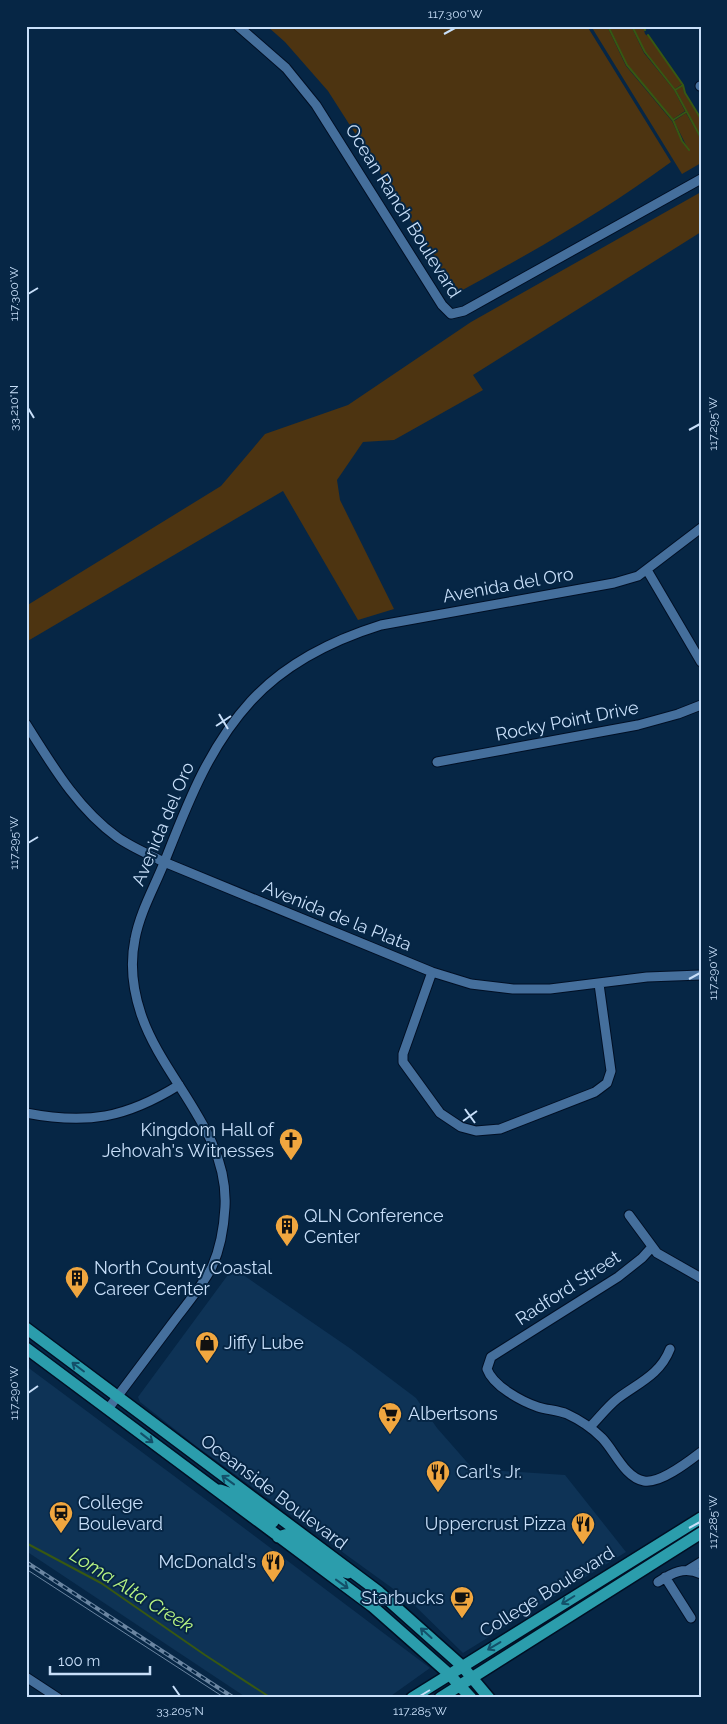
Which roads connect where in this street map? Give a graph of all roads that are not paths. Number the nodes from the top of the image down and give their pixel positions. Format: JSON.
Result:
{"nodes":[{"id":1,"x":238,"y":26,"type":"edge"},
{"id":2,"x":701,"y":179,"type":"edge"},
{"id":3,"x":701,"y":528,"type":"edge"},
{"id":4,"x":647,"y":570,"type":"junction"},
{"id":5,"x":701,"y":662,"type":"edge"},
{"id":6,"x":701,"y":705,"type":"edge"},
{"id":7,"x":26,"y":724,"type":"edge"},
{"id":8,"x":437,"y":762,"type":"dead end"},
{"id":9,"x":164,"y":862,"type":"junction"},
{"id":10,"x":432,"y":972,"type":"junction"},
{"id":11,"x":701,"y":975,"type":"edge"},
{"id":12,"x":599,"y":984,"type":"junction"},
{"id":13,"x":179,"y":1085,"type":"junction"},
{"id":14,"x":26,"y":1114,"type":"edge"},
{"id":15,"x":629,"y":1214,"type":"dead end"},
{"id":16,"x":652,"y":1247,"type":"junction"},
{"id":17,"x":701,"y":1278,"type":"edge"},
{"id":18,"x":26,"y":1328,"type":"edge"},
{"id":19,"x":26,"y":1348,"type":"edge"},
{"id":20,"x":670,"y":1349,"type":"dead end"},
{"id":21,"x":118,"y":1396,"type":"junction"},
{"id":22,"x":108,"y":1409,"type":"junction"},
{"id":23,"x":590,"y":1427,"type":"junction"},
{"id":24,"x":701,"y":1452,"type":"edge"},
{"id":25,"x":209,"y":1486,"type":"junction"},
{"id":26,"x":701,"y":1518,"type":"edge"},
{"id":27,"x":289,"y":1525,"type":"junction"},
{"id":28,"x":701,"y":1532,"type":"edge"},
{"id":29,"x":278,"y":1537,"type":"junction"},
{"id":30,"x":701,"y":1562,"type":"edge"},
{"id":31,"x":622,"y":1566,"type":"junction"},
{"id":32,"x":688,"y":1570,"type":"junction"},
{"id":33,"x":639,"y":1573,"type":"junction"},
{"id":34,"x":354,"y":1574,"type":"junction"},
{"id":35,"x":701,"y":1574,"type":"edge"},
{"id":36,"x":585,"y":1607,"type":"junction"},
{"id":37,"x":691,"y":1618,"type":"dead end"},
{"id":38,"x":462,"y":1666,"type":"junction"},
{"id":39,"x":449,"y":1674,"type":"junction"},
{"id":40,"x":26,"y":1677,"type":"edge"},
{"id":41,"x":472,"y":1678,"type":"junction"},
{"id":42,"x":460,"y":1686,"type":"junction"},
{"id":43,"x":58,"y":1698,"type":"edge"},
{"id":44,"x":412,"y":1698,"type":"edge"},
{"id":45,"x":440,"y":1698,"type":"edge"},
{"id":46,"x":471,"y":1698,"type":"edge"},
{"id":47,"x":489,"y":1698,"type":"edge"}],
"edges":[{"from":1,"to":2,"type":"street","name":"Ocean Ranch Boulevard"},
{"from":3,"to":4,"type":"street","name":"Avenida del Oro"},
{"from":4,"to":5,"type":"street"},
{"from":4,"to":9,"type":"street","name":"Avenida del Oro"},
{"from":6,"to":8,"type":"street","name":"Rocky Point Drive"},
{"from":7,"to":9,"type":"street","name":"Avenida de la Plata"},
{"from":9,"to":10,"type":"street","name":"Avenida de la Plata"},
{"from":9,"to":13,"type":"street","name":"Avenida del Oro"},
{"from":10,"to":12,"type":"street","name":"Avenida de la Plata"},
{"from":10,"to":12,"type":"street"},
{"from":11,"to":12,"type":"street","name":"Avenida de la Plata"},
{"from":13,"to":14,"type":"street"},
{"from":13,"to":21,"type":"street","name":"Avenida del Oro"},
{"from":15,"to":16,"type":"street"},
{"from":16,"to":17,"type":"street"},
{"from":16,"to":23,"type":"street","name":"Radford Street"},
{"from":21,"to":18,"type":"main road","name":"Oceanside Boulevard","one_way":true},
{"from":19,"to":22,"type":"main road","name":"Oceanside Boulevard"},
{"from":20,"to":23,"type":"street"},
{"from":21,"to":22,"type":"street","name":"Avenida del Oro"},
{"from":27,"to":21,"type":"main road","name":"Oceanside Boulevard","one_way":true},
{"from":22,"to":25,"type":"main road","name":"Oceanside Boulevard","one_way":true},
{"from":23,"to":24,"type":"street"},
{"from":25,"to":27,"type":"main road"},
{"from":25,"to":29,"type":"main road","name":"Oceanside Boulevard"},
{"from":26,"to":31,"type":"main road","name":"College Boulevard"},
{"from":26,"to":33,"type":"main road"},
{"from":27,"to":34,"type":"main road","name":"Oceanside Boulevard"},
{"from":28,"to":33,"type":"main road","name":"College Boulevard"},
{"from":29,"to":34,"type":"main road"},
{"from":29,"to":39,"type":"main road","name":"Oceanside Boulevard","one_way":true},
{"from":30,"to":32,"type":"street"},
{"from":31,"to":36,"type":"main road"},
{"from":31,"to":38,"type":"main road","name":"College Boulevard","one_way":true},
{"from":32,"to":35,"type":"street"},
{"from":32,"to":37,"type":"street"},
{"from":33,"to":36,"type":"main road","name":"College Boulevard"},
{"from":38,"to":34,"type":"main road","name":"Oceanside Boulevard","one_way":true},
{"from":36,"to":41,"type":"main road","name":"College Boulevard"},
{"from":38,"to":39,"type":"main road","name":"College Boulevard"},
{"from":38,"to":41,"type":"main road","name":"Oceanside Boulevard"},
{"from":39,"to":42,"type":"main road","name":"Oceanside Boulevard"},
{"from":39,"to":44,"type":"main road","name":"College Boulevard"},
{"from":40,"to":43,"type":"street"},
{"from":41,"to":42,"type":"main road","name":"College Boulevard"},
{"from":41,"to":47,"type":"main road","name":"Oceanside Boulevard"},
{"from":42,"to":45,"type":"main road","name":"College Boulevard"},
{"from":42,"to":46,"type":"main road","name":"Oceanside Boulevard"}]}
